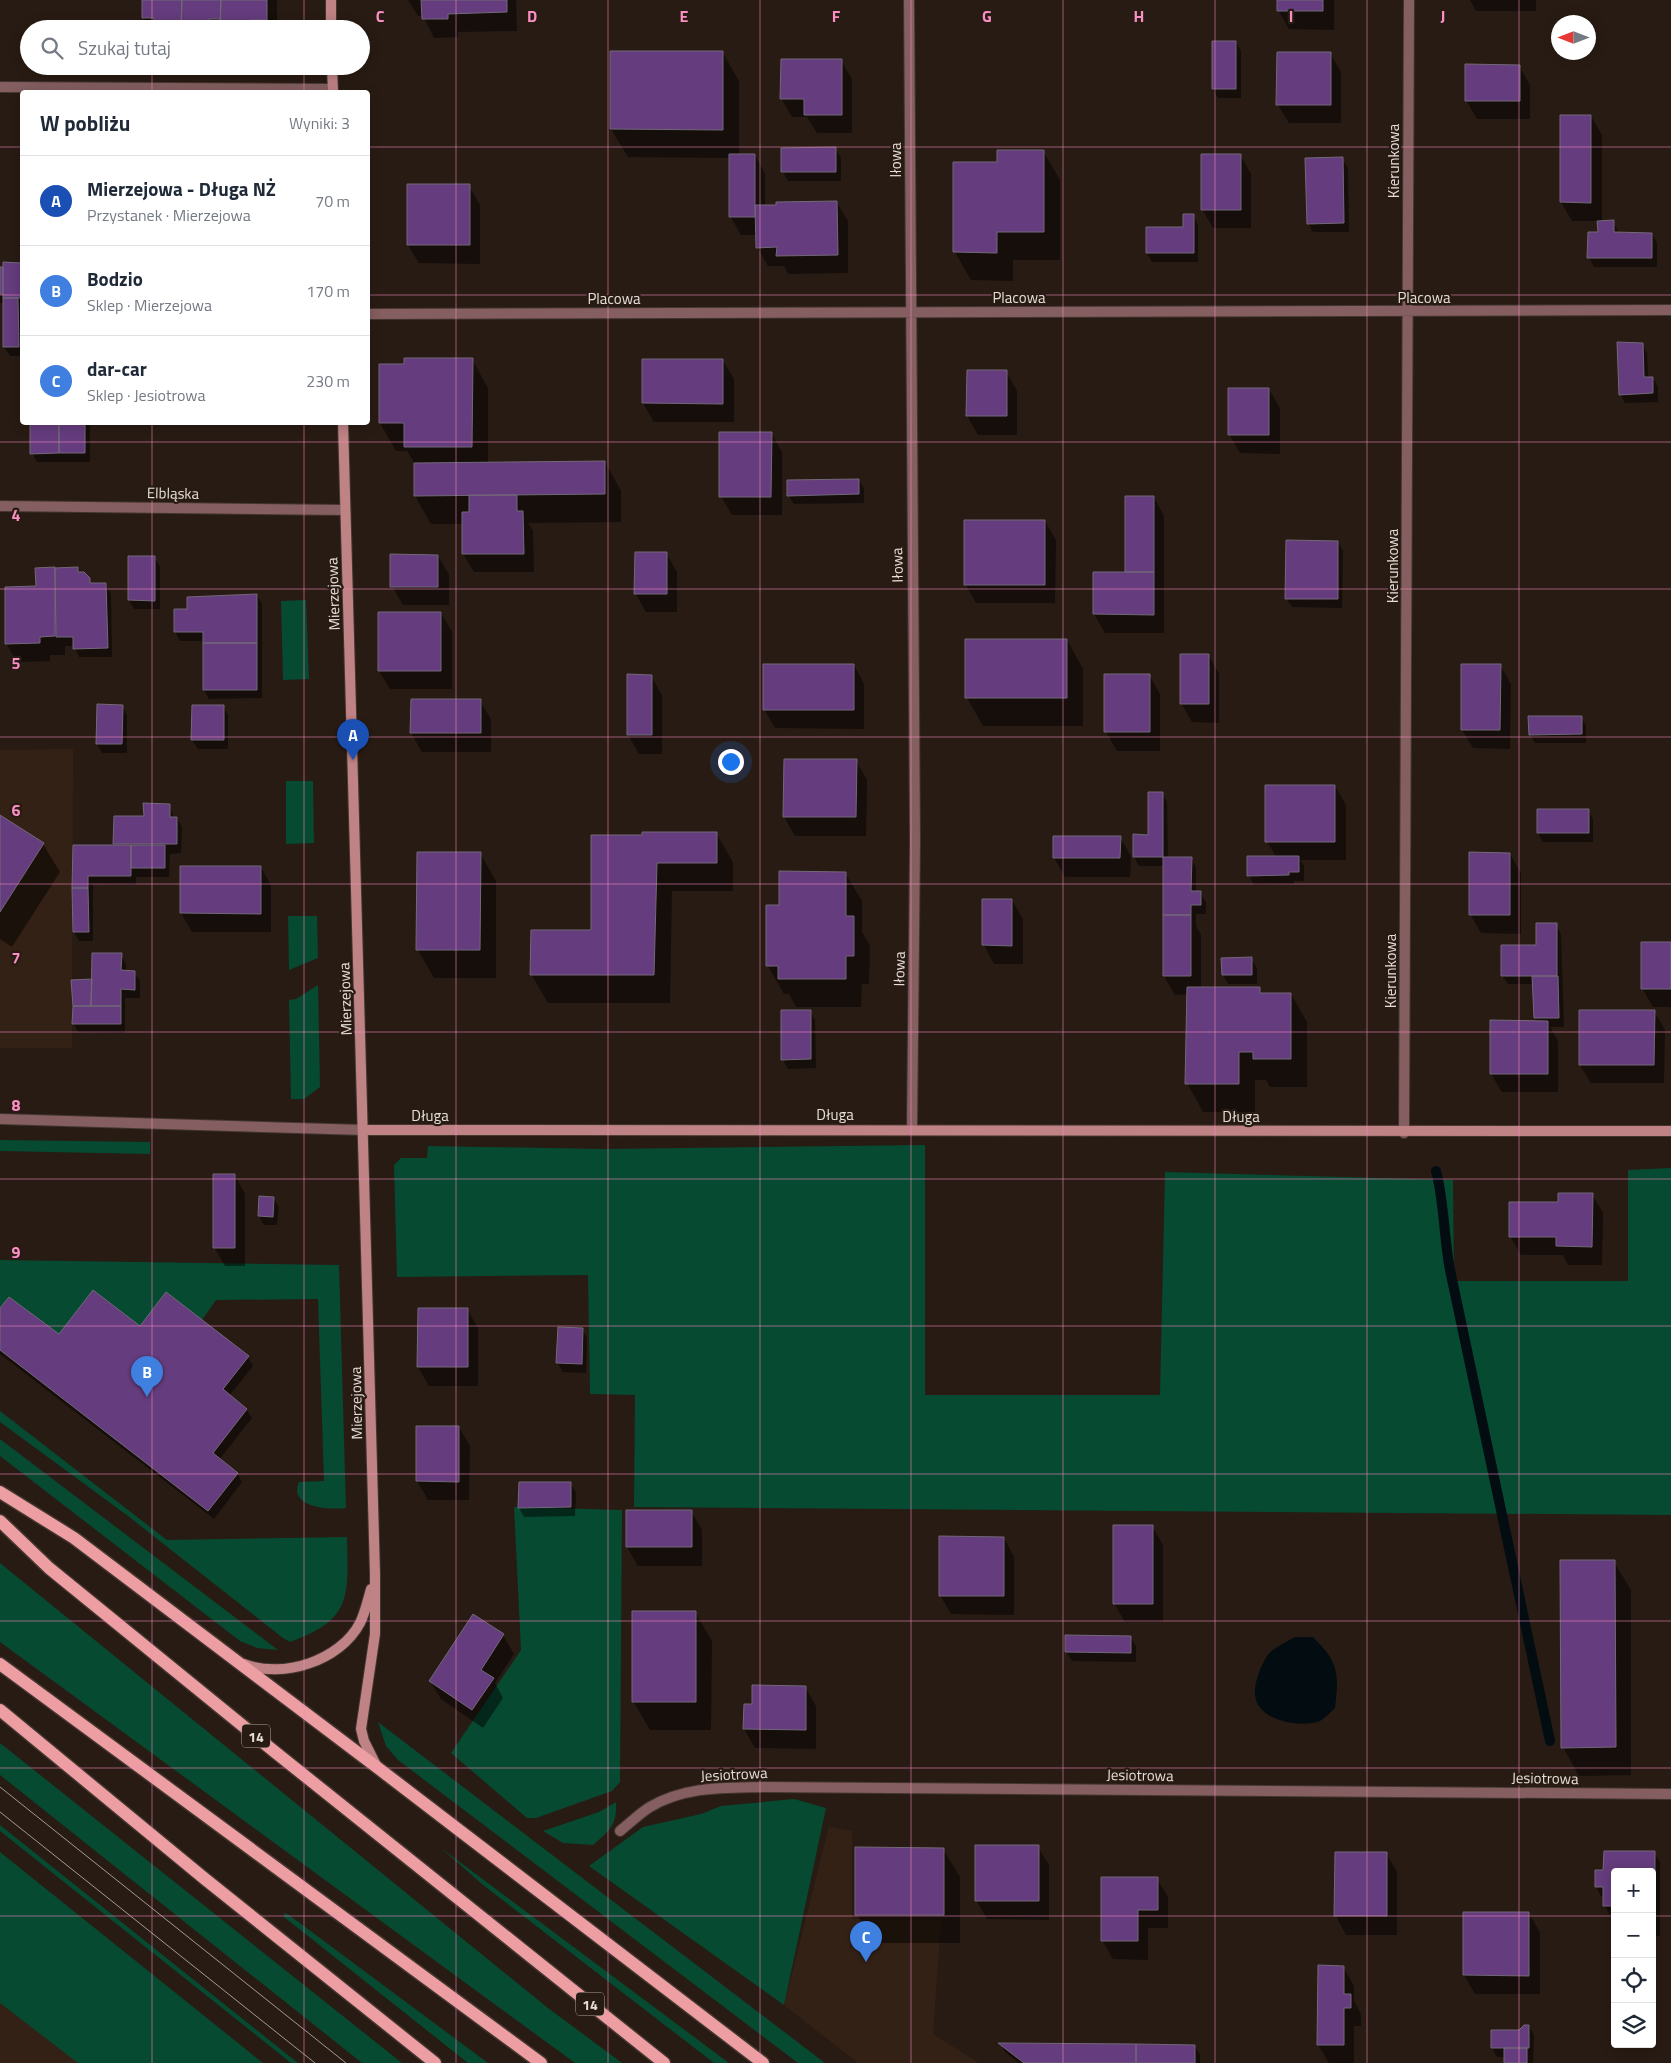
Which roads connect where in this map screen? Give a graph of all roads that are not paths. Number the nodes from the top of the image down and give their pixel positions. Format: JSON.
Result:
{"nodes":[{"id":1,"x":331,"y":0,"type":"edge"},
{"id":2,"x":909,"y":0,"type":"edge"},
{"id":3,"x":1409,"y":0,"type":"edge"},
{"id":4,"x":332,"y":20,"type":"edge"},
{"id":5,"x":332,"y":75,"type":"edge"},
{"id":6,"x":0,"y":87,"type":"edge"},
{"id":7,"x":250,"y":90,"type":"edge"},
{"id":8,"x":333,"y":90,"type":"edge"},
{"id":9,"x":1671,"y":310,"type":"edge"},
{"id":10,"x":910,"y":312,"type":"junction"},
{"id":11,"x":1408,"y":312,"type":"junction"},
{"id":12,"x":370,"y":314,"type":"edge"},
{"id":13,"x":343,"y":425,"type":"edge"},
{"id":14,"x":0,"y":506,"type":"edge"},
{"id":15,"x":345,"y":510,"type":"junction"},
{"id":16,"x":0,"y":1119,"type":"edge"},
{"id":17,"x":912,"y":1129,"type":"junction"},
{"id":18,"x":364,"y":1130,"type":"junction"},
{"id":19,"x":1671,"y":1131,"type":"edge"},
{"id":20,"x":1404,"y":1132,"type":"junction"},
{"id":21,"x":0,"y":1492,"type":"edge"},
{"id":22,"x":0,"y":1521,"type":"edge"},
{"id":23,"x":375,"y":1574,"type":"junction"},
{"id":24,"x":237,"y":1661,"type":"junction"},
{"id":25,"x":0,"y":1664,"type":"edge"},
{"id":26,"x":0,"y":1710,"type":"edge"},
{"id":27,"x":378,"y":1768,"type":"junction"},
{"id":28,"x":1671,"y":1794,"type":"edge"},
{"id":29,"x":620,"y":1831,"type":"dead end"},
{"id":30,"x":435,"y":2063,"type":"edge"},
{"id":31,"x":541,"y":2063,"type":"edge"},
{"id":32,"x":664,"y":2063,"type":"edge"},
{"id":33,"x":762,"y":2063,"type":"edge"}],
"edges":[{"from":1,"to":4,"type":"street"},
{"from":2,"to":10,"type":"street","name":"Iłowa"},
{"from":3,"to":11,"type":"street","name":"Kierunkowa"},
{"from":5,"to":8,"type":"street"},
{"from":6,"to":7,"type":"street"},
{"from":9,"to":11,"type":"street","name":"Placowa"},
{"from":10,"to":11,"type":"street","name":"Placowa"},
{"from":10,"to":12,"type":"street","name":"Placowa"},
{"from":10,"to":17,"type":"street","name":"Iłowa"},
{"from":11,"to":20,"type":"street","name":"Kierunkowa"},
{"from":13,"to":15,"type":"street","name":"Mierzejowa"},
{"from":14,"to":15,"type":"street","name":"Elbląska"},
{"from":15,"to":18,"type":"street","name":"Mierzejowa"},
{"from":16,"to":18,"type":"street","name":"Długa"},
{"from":17,"to":18,"type":"street","name":"Długa"},
{"from":17,"to":20,"type":"street","name":"Długa"},
{"from":18,"to":23,"type":"street","name":"Mierzejowa"},
{"from":19,"to":20,"type":"street","name":"Długa"},
{"from":21,"to":24,"type":"main road"},
{"from":22,"to":32,"type":"main road","number":"14"},
{"from":23,"to":24,"type":"street"},
{"from":23,"to":27,"type":"street","name":"Mierzejowa"},
{"from":24,"to":27,"type":"main road"},
{"from":25,"to":31,"type":"main road"},
{"from":26,"to":30,"type":"main road"},
{"from":27,"to":33,"type":"main road"},
{"from":28,"to":29,"type":"street","name":"Jesiotrowa"}]}
